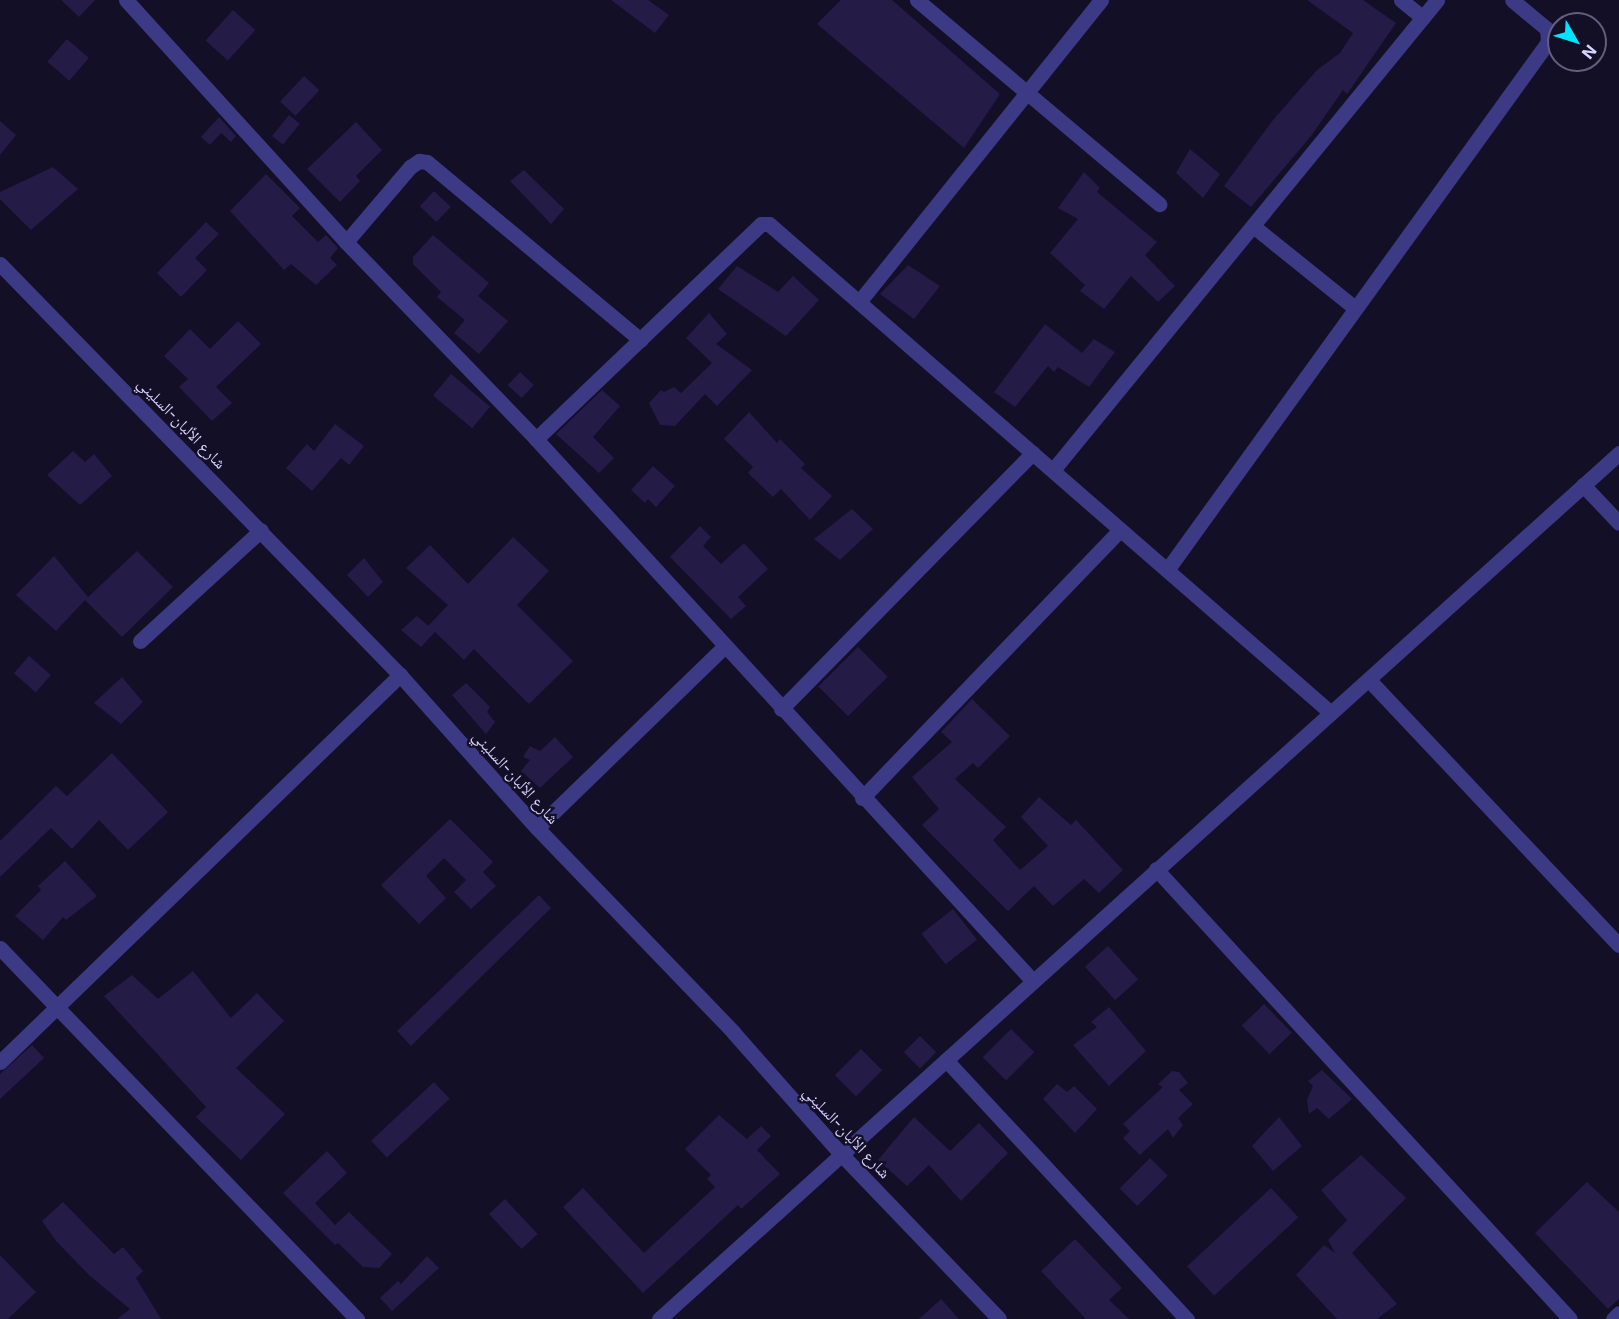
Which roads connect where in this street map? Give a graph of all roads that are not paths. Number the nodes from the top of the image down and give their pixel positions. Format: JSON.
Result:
{"nodes":[{"id":1,"x":126,"y":0,"type":"edge"},
{"id":2,"x":917,"y":0,"type":"edge"},
{"id":3,"x":1101,"y":0,"type":"edge"},
{"id":4,"x":1401,"y":0,"type":"edge"},
{"id":5,"x":1437,"y":0,"type":"edge"},
{"id":6,"x":1512,"y":0,"type":"edge"},
{"id":7,"x":1423,"y":18,"type":"junction"},
{"id":8,"x":1026,"y":92,"type":"junction"},
{"id":9,"x":1159,"y":204,"type":"dead end"},
{"id":10,"x":1253,"y":226,"type":"junction"},
{"id":11,"x":346,"y":242,"type":"junction"},
{"id":12,"x":0,"y":264,"type":"edge"},
{"id":13,"x":859,"y":302,"type":"junction"},
{"id":14,"x":1355,"y":308,"type":"junction"},
{"id":15,"x":641,"y":339,"type":"junction"},
{"id":16,"x":537,"y":439,"type":"junction"},
{"id":17,"x":1033,"y":453,"type":"junction"},
{"id":18,"x":1619,"y":453,"type":"edge"},
{"id":19,"x":1053,"y":470,"type":"junction"},
{"id":20,"x":1583,"y":485,"type":"junction"},
{"id":21,"x":1619,"y":523,"type":"edge"},
{"id":22,"x":261,"y":530,"type":"junction"},
{"id":23,"x":1120,"y":530,"type":"junction"},
{"id":24,"x":1167,"y":570,"type":"junction"},
{"id":25,"x":140,"y":641,"type":"dead end"},
{"id":26,"x":724,"y":647,"type":"junction"},
{"id":27,"x":400,"y":675,"type":"junction"},
{"id":28,"x":1369,"y":680,"type":"junction"},
{"id":29,"x":781,"y":709,"type":"junction"},
{"id":30,"x":1330,"y":712,"type":"junction"},
{"id":31,"x":862,"y":798,"type":"junction"},
{"id":32,"x":537,"y":828,"type":"junction"},
{"id":33,"x":1156,"y":869,"type":"junction"},
{"id":34,"x":1619,"y":945,"type":"edge"},
{"id":35,"x":0,"y":948,"type":"edge"},
{"id":36,"x":1031,"y":980,"type":"junction"},
{"id":37,"x":57,"y":1008,"type":"junction"},
{"id":38,"x":946,"y":1060,"type":"junction"},
{"id":39,"x":0,"y":1062,"type":"edge"},
{"id":40,"x":841,"y":1154,"type":"junction"},
{"id":41,"x":1619,"y":1313,"type":"edge"},
{"id":42,"x":357,"y":1319,"type":"edge"},
{"id":43,"x":659,"y":1319,"type":"edge"},
{"id":44,"x":999,"y":1319,"type":"edge"},
{"id":45,"x":1187,"y":1319,"type":"edge"},
{"id":46,"x":1570,"y":1319,"type":"edge"},
{"id":47,"x":1612,"y":1319,"type":"edge"}],
"edges":[{"from":1,"to":11,"type":"street"},
{"from":2,"to":8,"type":"street"},
{"from":3,"to":8,"type":"street"},
{"from":4,"to":7,"type":"street"},
{"from":5,"to":7,"type":"street"},
{"from":6,"to":14,"type":"street"},
{"from":7,"to":10,"type":"street"},
{"from":8,"to":9,"type":"street"},
{"from":8,"to":13,"type":"street"},
{"from":10,"to":14,"type":"street"},
{"from":10,"to":19,"type":"street"},
{"from":11,"to":15,"type":"street"},
{"from":11,"to":16,"type":"street"},
{"from":12,"to":22,"type":"street","name":"شارع الألبان-السليني"},
{"from":13,"to":15,"type":"street"},
{"from":13,"to":17,"type":"street"},
{"from":14,"to":24,"type":"street"},
{"from":15,"to":16,"type":"street"},
{"from":16,"to":26,"type":"street"},
{"from":17,"to":19,"type":"street"},
{"from":17,"to":29,"type":"street"},
{"from":18,"to":20,"type":"street"},
{"from":19,"to":23,"type":"street"},
{"from":20,"to":21,"type":"street"},
{"from":20,"to":28,"type":"street"},
{"from":22,"to":25,"type":"street"},
{"from":22,"to":27,"type":"street","name":"شارع الألبان-السليني"},
{"from":23,"to":24,"type":"street"},
{"from":23,"to":31,"type":"street"},
{"from":24,"to":30,"type":"street"},
{"from":26,"to":29,"type":"street"},
{"from":26,"to":32,"type":"street"},
{"from":27,"to":32,"type":"street","name":"شارع الألبان-السليني"},
{"from":27,"to":37,"type":"street"},
{"from":28,"to":30,"type":"street"},
{"from":28,"to":34,"type":"street"},
{"from":29,"to":31,"type":"street"},
{"from":30,"to":33,"type":"street"},
{"from":31,"to":36,"type":"street"},
{"from":32,"to":40,"type":"street","name":"شارع الألبان-السليني"},
{"from":33,"to":36,"type":"street"},
{"from":33,"to":46,"type":"street"},
{"from":35,"to":37,"type":"street"},
{"from":36,"to":38,"type":"street"},
{"from":37,"to":39,"type":"street"},
{"from":37,"to":42,"type":"street"},
{"from":38,"to":40,"type":"street"},
{"from":38,"to":45,"type":"street"},
{"from":40,"to":43,"type":"street"},
{"from":40,"to":44,"type":"street","name":"شارع الألبان-السليني"},
{"from":41,"to":47,"type":"street"}]}
